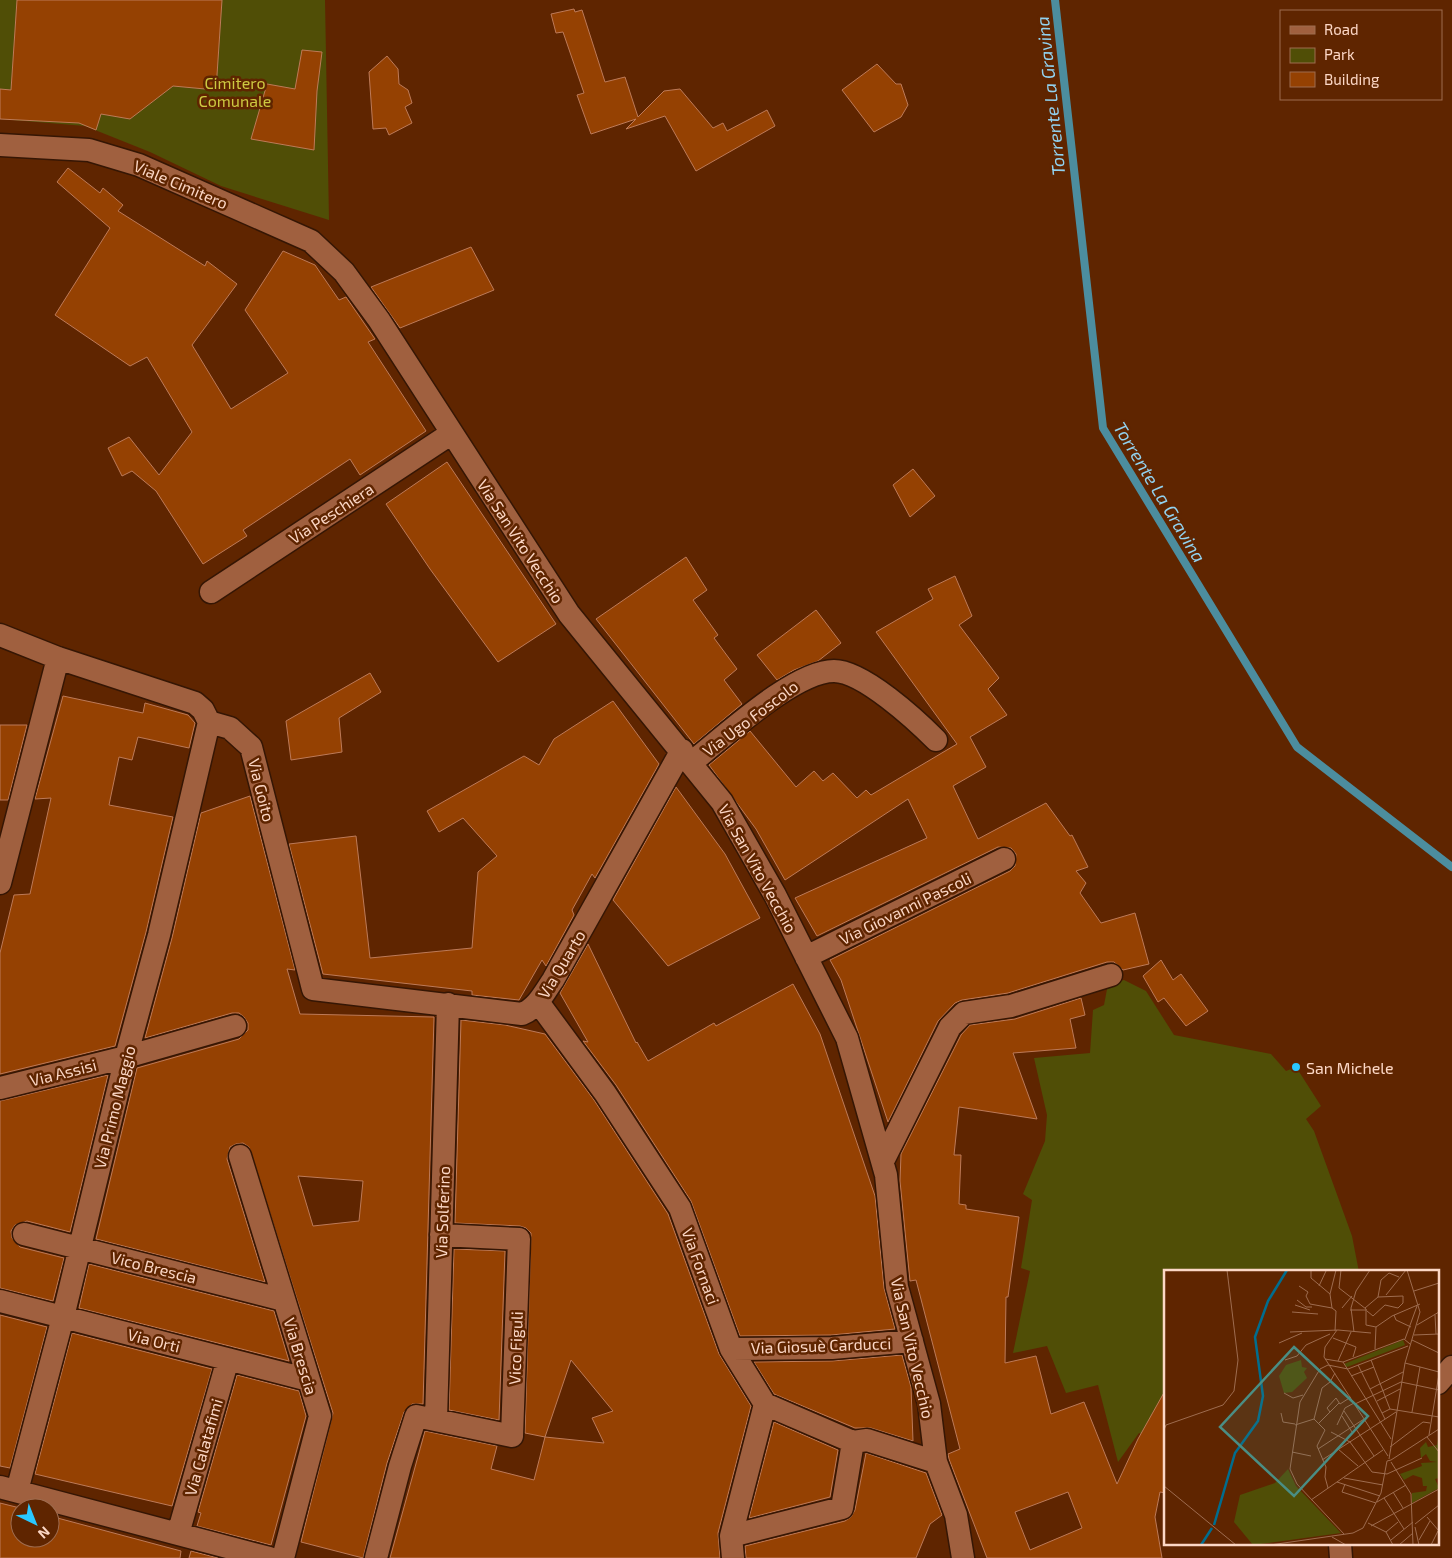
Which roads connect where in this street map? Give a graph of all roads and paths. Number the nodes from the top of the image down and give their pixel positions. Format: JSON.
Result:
{"nodes":[{"id":1,"x":0,"y":145,"type":"edge"},
{"id":2,"x":344,"y":272,"type":"joint"},
{"id":3,"x":452,"y":433,"type":"junction"},
{"id":4,"x":211,"y":592,"type":"dead end"},
{"id":5,"x":0,"y":635,"type":"edge"},
{"id":6,"x":58,"y":658,"type":"junction"},
{"id":7,"x":209,"y":722,"type":"junction"},
{"id":8,"x":936,"y":740,"type":"dead end"},
{"id":9,"x":687,"y":756,"type":"junction"},
{"id":10,"x":1004,"y":859,"type":"dead end"},
{"id":11,"x":0,"y":883,"type":"edge"},
{"id":12,"x":806,"y":957,"type":"junction"},
{"id":13,"x":1111,"y":976,"type":"dead end"},
{"id":14,"x":313,"y":989,"type":"joint"},
{"id":15,"x":538,"y":1002,"type":"junction"},
{"id":16,"x":448,"y":1004,"type":"junction"},
{"id":17,"x":235,"y":1026,"type":"dead end"},
{"id":18,"x":126,"y":1057,"type":"junction"},
{"id":19,"x":0,"y":1088,"type":"edge"},
{"id":20,"x":240,"y":1156,"type":"dead end"},
{"id":21,"x":883,"y":1161,"type":"junction"},
{"id":22,"x":24,"y":1234,"type":"dead end"},
{"id":23,"x":441,"y":1235,"type":"junction"},
{"id":24,"x":79,"y":1248,"type":"junction"},
{"id":25,"x":284,"y":1300,"type":"junction"},
{"id":26,"x":0,"y":1301,"type":"edge"},
{"id":27,"x":63,"y":1317,"type":"junction"},
{"id":28,"x":912,"y":1341,"type":"junction"},
{"id":29,"x":731,"y":1349,"type":"junction"},
{"id":30,"x":228,"y":1359,"type":"junction"},
{"id":31,"x":1452,"y":1367,"type":"edge"},
{"id":32,"x":309,"y":1380,"type":"junction"},
{"id":33,"x":1440,"y":1381,"type":"edge"},
{"id":34,"x":765,"y":1404,"type":"junction"},
{"id":35,"x":426,"y":1419,"type":"junction"},
{"id":36,"x":852,"y":1442,"type":"junction"},
{"id":37,"x":936,"y":1462,"type":"junction"},
{"id":38,"x":8,"y":1489,"type":"edge"},
{"id":39,"x":178,"y":1534,"type":"junction"},
{"id":40,"x":731,"y":1536,"type":"junction"},
{"id":41,"x":258,"y":1557,"type":"edge"},
{"id":42,"x":283,"y":1558,"type":"edge"},
{"id":43,"x":376,"y":1558,"type":"edge"},
{"id":44,"x":733,"y":1558,"type":"edge"},
{"id":45,"x":964,"y":1558,"type":"edge"}],
"edges":[{"from":1,"to":2,"type":"street","name":"Viale Cimitero"},
{"from":2,"to":3,"type":"street","name":"Via San Vito Vecchio"},
{"from":3,"to":4,"type":"street","name":"Via Peschiera"},
{"from":3,"to":9,"type":"street","name":"Via San Vito Vecchio"},
{"from":5,"to":6,"type":"street"},
{"from":6,"to":7,"type":"street"},
{"from":6,"to":11,"type":"street"},
{"from":7,"to":14,"type":"street","name":"Via Goito"},
{"from":7,"to":18,"type":"street","name":"Via Primo Maggio"},
{"from":8,"to":9,"type":"street","name":"Via Ugo Foscolo"},
{"from":9,"to":12,"type":"street","name":"Via San Vito Vecchio"},
{"from":9,"to":15,"type":"street","name":"Via Quarto"},
{"from":10,"to":12,"type":"street","name":"Via Giovanni Pascoli"},
{"from":12,"to":21,"type":"street","name":"Via San Vito Vecchio"},
{"from":13,"to":21,"type":"street"},
{"from":14,"to":16,"type":"street","name":"Via Quarto"},
{"from":15,"to":16,"type":"street","name":"Via Quarto"},
{"from":15,"to":29,"type":"street","name":"Via Fornaci"},
{"from":16,"to":23,"type":"street","name":"Via Solferino"},
{"from":17,"to":18,"type":"street","name":"Via Assisi"},
{"from":18,"to":19,"type":"street","name":"Via Assisi"},
{"from":18,"to":24,"type":"street","name":"Via Primo Maggio"},
{"from":20,"to":25,"type":"street","name":"Via Brescia"},
{"from":21,"to":28,"type":"street","name":"Via San Vito Vecchio"},
{"from":22,"to":24,"type":"street","name":"Vico Brescia"},
{"from":23,"to":35,"type":"street","name":"Via Solferino"},
{"from":23,"to":35,"type":"street","name":"Vico Figuli"},
{"from":24,"to":25,"type":"street","name":"Vico Brescia"},
{"from":24,"to":27,"type":"street","name":"Via Primo Maggio"},
{"from":25,"to":32,"type":"street","name":"Via Brescia"},
{"from":26,"to":27,"type":"street","name":"Via Orti"},
{"from":27,"to":30,"type":"street","name":"Via Orti"},
{"from":27,"to":38,"type":"street","name":"Via Primo Maggio"},
{"from":28,"to":29,"type":"street","name":"Via Giosuè Carducci"},
{"from":28,"to":37,"type":"street","name":"Via San Vito Vecchio"},
{"from":29,"to":34,"type":"street","name":"Via Fornaci"},
{"from":30,"to":32,"type":"street","name":"Via Orti"},
{"from":30,"to":39,"type":"street","name":"Via Calatafimi"},
{"from":31,"to":33,"type":"street"},
{"from":32,"to":42,"type":"street","name":"Via Brescia"},
{"from":34,"to":36,"type":"street"},
{"from":34,"to":40,"type":"street"},
{"from":35,"to":43,"type":"street","name":"Via Solferino"},
{"from":36,"to":37,"type":"street"},
{"from":36,"to":40,"type":"street"},
{"from":37,"to":45,"type":"street","name":"Via San Vito Vecchio"},
{"from":38,"to":39,"type":"street"},
{"from":39,"to":41,"type":"street"},
{"from":40,"to":44,"type":"street"}]}
